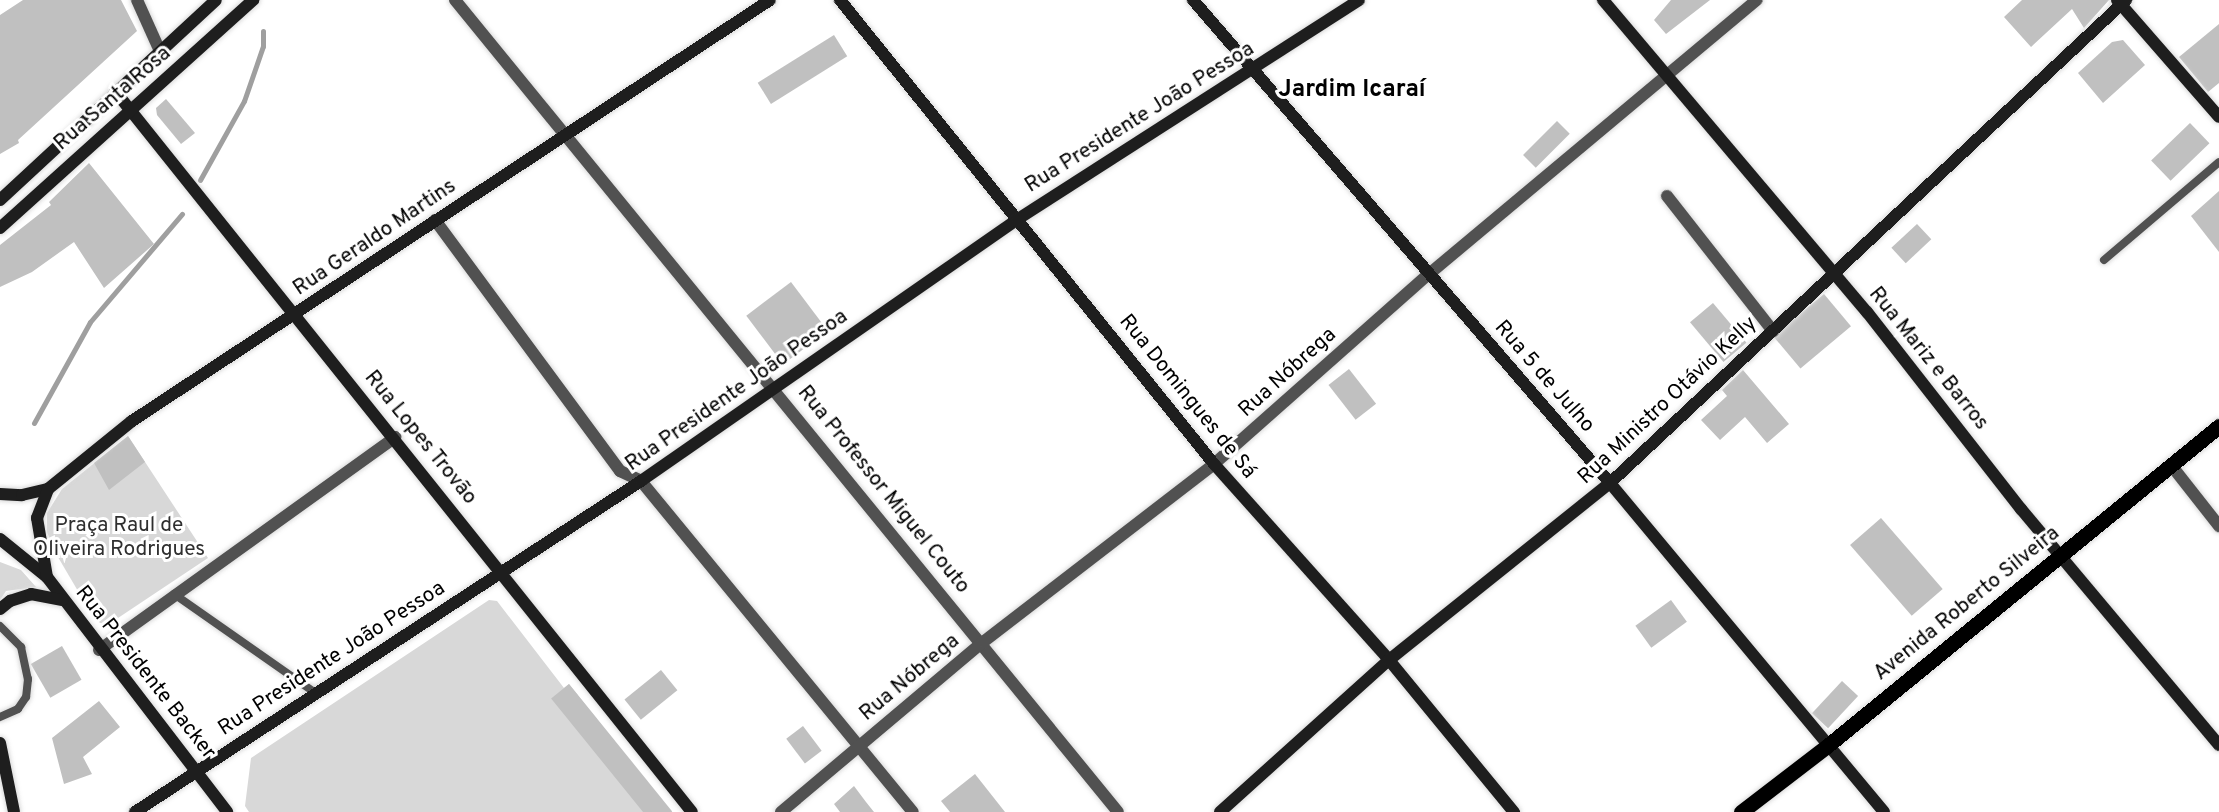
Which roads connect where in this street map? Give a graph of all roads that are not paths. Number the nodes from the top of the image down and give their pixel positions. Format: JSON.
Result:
{"nodes":[{"id":1,"x":137,"y":0,"type":"edge"},
{"id":2,"x":216,"y":0,"type":"edge"},
{"id":3,"x":254,"y":0,"type":"edge"},
{"id":4,"x":455,"y":0,"type":"edge"},
{"id":5,"x":770,"y":0,"type":"edge"},
{"id":6,"x":840,"y":0,"type":"edge"},
{"id":7,"x":1193,"y":0,"type":"edge"},
{"id":8,"x":1359,"y":0,"type":"edge"},
{"id":9,"x":1603,"y":0,"type":"edge"},
{"id":10,"x":1757,"y":0,"type":"edge"},
{"id":11,"x":2122,"y":2,"type":"edge"},
{"id":12,"x":159,"y":49,"type":"junction"},
{"id":13,"x":1254,"y":70,"type":"junction"},
{"id":14,"x":1666,"y":75,"type":"junction"},
{"id":15,"x":115,"y":91,"type":"junction"},
{"id":16,"x":131,"y":110,"type":"junction"},
{"id":17,"x":2219,"y":117,"type":"edge"},
{"id":18,"x":567,"y":133,"type":"junction"},
{"id":19,"x":52,"y":152,"type":"junction"},
{"id":20,"x":2219,"y":162,"type":"edge"},
{"id":21,"x":63,"y":169,"type":"junction"},
{"id":22,"x":1667,"y":196,"type":"dead end"},
{"id":23,"x":0,"y":200,"type":"edge"},
{"id":24,"x":1018,"y":219,"type":"junction"},
{"id":25,"x":435,"y":220,"type":"junction"},
{"id":26,"x":0,"y":228,"type":"edge"},
{"id":27,"x":2104,"y":260,"type":"dead end"},
{"id":28,"x":1429,"y":274,"type":"junction"},
{"id":29,"x":1833,"y":275,"type":"junction"},
{"id":30,"x":294,"y":315,"type":"junction"},
{"id":31,"x":1773,"y":331,"type":"junction"},
{"id":32,"x":776,"y":389,"type":"junction"},
{"id":33,"x":2219,"y":426,"type":"edge"},
{"id":34,"x":395,"y":437,"type":"junction"},
{"id":35,"x":1214,"y":464,"type":"junction"},
{"id":36,"x":2171,"y":465,"type":"junction"},
{"id":37,"x":641,"y":481,"type":"junction"},
{"id":38,"x":1610,"y":483,"type":"junction"},
{"id":39,"x":48,"y":489,"type":"junction"},
{"id":40,"x":0,"y":494,"type":"edge"},
{"id":41,"x":2219,"y":526,"type":"edge"},
{"id":42,"x":0,"y":539,"type":"edge"},
{"id":43,"x":2060,"y":555,"type":"junction"},
{"id":44,"x":500,"y":572,"type":"junction"},
{"id":45,"x":46,"y":577,"type":"junction"},
{"id":46,"x":174,"y":594,"type":"junction"},
{"id":47,"x":63,"y":600,"type":"junction"},
{"id":48,"x":0,"y":609,"type":"edge"},
{"id":49,"x":0,"y":626,"type":"edge"},
{"id":50,"x":983,"y":642,"type":"junction"},
{"id":51,"x":99,"y":650,"type":"junction"},
{"id":52,"x":1389,"y":660,"type":"junction"},
{"id":53,"x":317,"y":694,"type":"junction"},
{"id":54,"x":0,"y":717,"type":"edge"},
{"id":55,"x":0,"y":743,"type":"edge"},
{"id":56,"x":2219,"y":745,"type":"edge"},
{"id":57,"x":860,"y":746,"type":"junction"},
{"id":58,"x":1827,"y":746,"type":"junction"},
{"id":59,"x":196,"y":771,"type":"junction"},
{"id":60,"x":14,"y":812,"type":"edge"},
{"id":61,"x":135,"y":812,"type":"edge"},
{"id":62,"x":227,"y":812,"type":"edge"},
{"id":63,"x":692,"y":812,"type":"edge"},
{"id":64,"x":782,"y":812,"type":"edge"},
{"id":65,"x":913,"y":812,"type":"edge"},
{"id":66,"x":1118,"y":812,"type":"edge"},
{"id":67,"x":1220,"y":812,"type":"edge"},
{"id":68,"x":1514,"y":812,"type":"edge"},
{"id":69,"x":1741,"y":812,"type":"edge"},
{"id":70,"x":1884,"y":812,"type":"edge"}],
"edges":[{"from":1,"to":12,"type":"street"},
{"from":2,"to":12,"type":"street","name":"Rua Santa Rosa"},
{"from":3,"to":16,"type":"street","name":"Rua Santa Rosa"},
{"from":4,"to":18,"type":"street","name":"Rua Professor Miguel Couto"},
{"from":5,"to":18,"type":"street","name":"Rua Geraldo Martins"},
{"from":6,"to":24,"type":"street","name":"Rua Domingues de Sá"},
{"from":7,"to":13,"type":"street","name":"Rua 5 de Julho"},
{"from":8,"to":13,"type":"street","name":"Rua Presidente João Pessoa"},
{"from":9,"to":14,"type":"street","name":"Rua Mariz e Barros"},
{"from":10,"to":14,"type":"street","name":"Rua Nóbrega"},
{"from":11,"to":17,"type":"street"},
{"from":11,"to":29,"type":"street","name":"Rua Ministro Otávio Kelly"},
{"from":12,"to":15,"type":"street","name":"Rua Santa Rosa"},
{"from":13,"to":24,"type":"street","name":"Rua Presidente João Pessoa"},
{"from":13,"to":28,"type":"street","name":"Rua 5 de Julho"},
{"from":14,"to":28,"type":"street","name":"Rua Nóbrega"},
{"from":14,"to":29,"type":"street","name":"Rua Mariz e Barros"},
{"from":15,"to":16,"type":"street","name":"Rua Lopes Trovão"},
{"from":15,"to":19,"type":"street","name":"Rua Santa Rosa"},
{"from":16,"to":21,"type":"street","name":"Rua Santa Rosa"},
{"from":16,"to":30,"type":"street","name":"Rua Lopes Trovão"},
{"from":18,"to":25,"type":"street","name":"Rua Geraldo Martins"},
{"from":18,"to":32,"type":"street","name":"Rua Professor Miguel Couto"},
{"from":19,"to":21,"type":"street"},
{"from":19,"to":23,"type":"street","name":"Rua Santa Rosa"},
{"from":20,"to":27,"type":"lane"},
{"from":21,"to":26,"type":"street","name":"Rua Santa Rosa"},
{"from":22,"to":31,"type":"street"},
{"from":24,"to":32,"type":"street","name":"Rua Presidente João Pessoa"},
{"from":24,"to":35,"type":"street","name":"Rua Domingues de Sá"},
{"from":25,"to":30,"type":"street","name":"Rua Geraldo Martins"},
{"from":25,"to":37,"type":"street"},
{"from":28,"to":35,"type":"street","name":"Rua Nóbrega"},
{"from":28,"to":38,"type":"street","name":"Rua 5 de Julho"},
{"from":29,"to":31,"type":"street","name":"Rua Ministro Otávio Kelly"},
{"from":29,"to":43,"type":"street","name":"Rua Mariz e Barros"},
{"from":30,"to":34,"type":"street","name":"Rua Lopes Trovão"},
{"from":30,"to":39,"type":"street","name":"Rua Geraldo Martins"},
{"from":31,"to":38,"type":"street","name":"Rua Ministro Otávio Kelly"},
{"from":32,"to":37,"type":"street","name":"Rua Presidente João Pessoa"},
{"from":32,"to":50,"type":"street","name":"Rua Professor Miguel Couto"},
{"from":33,"to":36,"type":"main road","name":"Avenida Roberto Silveira"},
{"from":34,"to":44,"type":"street","name":"Rua Lopes Trovão"},
{"from":34,"to":46,"type":"street"},
{"from":35,"to":50,"type":"street","name":"Rua Nóbrega"},
{"from":35,"to":52,"type":"street","name":"Rua Domingues de Sá"},
{"from":36,"to":41,"type":"street"},
{"from":36,"to":43,"type":"main road","name":"Avenida Roberto Silveira"},
{"from":37,"to":44,"type":"street","name":"Rua Presidente João Pessoa"},
{"from":37,"to":57,"type":"street"},
{"from":38,"to":52,"type":"street","name":"Rua Ministro Otávio Kelly"},
{"from":38,"to":58,"type":"street","name":"Rua 5 de Julho"},
{"from":39,"to":40,"type":"street","name":"Rua Geraldo Martins"},
{"from":39,"to":45,"type":"street"},
{"from":42,"to":45,"type":"street","name":"Rua Presidente Backer"},
{"from":43,"to":56,"type":"street","name":"Rua Mariz e Barros"},
{"from":43,"to":58,"type":"main road","name":"Avenida Roberto Silveira"},
{"from":44,"to":53,"type":"street","name":"Rua Presidente João Pessoa"},
{"from":44,"to":63,"type":"street","name":"Rua Lopes Trovão"},
{"from":45,"to":47,"type":"street","name":"Rua Presidente Backer"},
{"from":46,"to":51,"type":"street"},
{"from":46,"to":53,"type":"lane"},
{"from":47,"to":48,"type":"street"},
{"from":47,"to":51,"type":"street","name":"Rua Presidente Backer"},
{"from":49,"to":54,"type":"lane"},
{"from":50,"to":57,"type":"street","name":"Rua Nóbrega"},
{"from":50,"to":66,"type":"street","name":"Rua Professor Miguel Couto"},
{"from":51,"to":59,"type":"street","name":"Rua Presidente Backer"},
{"from":52,"to":67,"type":"street","name":"Rua Ministro Otávio Kelly"},
{"from":52,"to":68,"type":"street","name":"Rua Domingues de Sá"},
{"from":53,"to":59,"type":"street","name":"Rua Presidente João Pessoa"},
{"from":55,"to":60,"type":"street"},
{"from":57,"to":64,"type":"street","name":"Rua Nóbrega"},
{"from":57,"to":65,"type":"street"},
{"from":58,"to":69,"type":"main road","name":"Avenida Roberto Silveira"},
{"from":58,"to":70,"type":"street","name":"Rua 5 de Julho"},
{"from":59,"to":61,"type":"street","name":"Rua Presidente João Pessoa"},
{"from":59,"to":62,"type":"street","name":"Rua Presidente Backer"}]}
